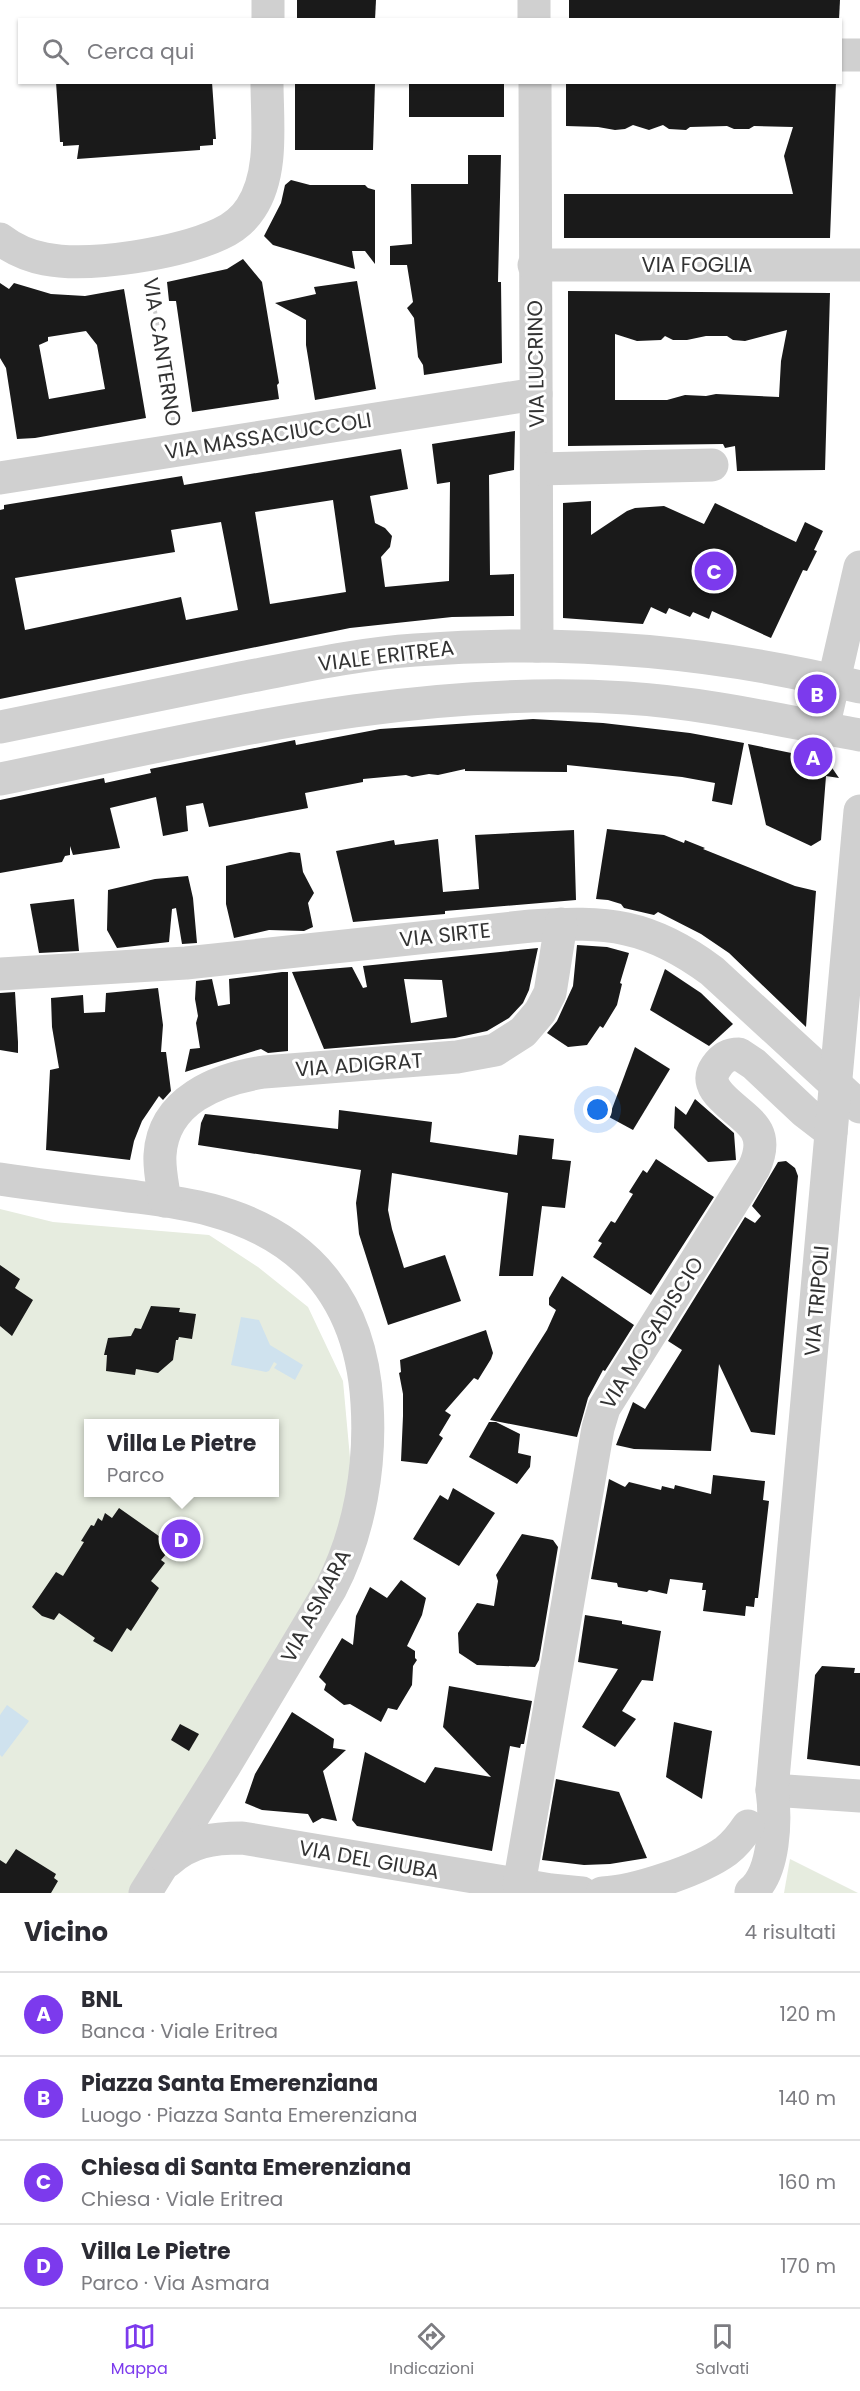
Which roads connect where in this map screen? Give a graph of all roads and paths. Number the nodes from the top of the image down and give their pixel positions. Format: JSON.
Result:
{"nodes":[{"id":1,"x":268,"y":0,"type":"edge"},
{"id":2,"x":534,"y":0,"type":"edge"},
{"id":3,"x":268,"y":18,"type":"edge"},
{"id":4,"x":534,"y":18,"type":"edge"},
{"id":5,"x":842,"y":55,"type":"edge"},
{"id":6,"x":860,"y":55,"type":"edge"},
{"id":7,"x":267,"y":84,"type":"edge"},
{"id":8,"x":535,"y":84,"type":"edge"},
{"id":9,"x":0,"y":239,"type":"edge"},
{"id":10,"x":146,"y":254,"type":"junction"},
{"id":11,"x":534,"y":265,"type":"junction"},
{"id":12,"x":860,"y":265,"type":"edge"},
{"id":13,"x":536,"y":394,"type":"junction"},
{"id":14,"x":178,"y":450,"type":"junction"},
{"id":15,"x":712,"y":465,"type":"dead end"},
{"id":16,"x":537,"y":469,"type":"junction"},
{"id":17,"x":0,"y":478,"type":"edge"},
{"id":18,"x":860,"y":567,"type":"edge"},
{"id":19,"x":537,"y":646,"type":"junction"},
{"id":20,"x":776,"y":669,"type":"junction"},
{"id":21,"x":847,"y":684,"type":"edge"},
{"id":22,"x":762,"y":716,"type":"junction"},
{"id":23,"x":0,"y":727,"type":"edge"},
{"id":24,"x":823,"y":728,"type":"junction"},
{"id":25,"x":860,"y":735,"type":"edge"},
{"id":26,"x":0,"y":779,"type":"edge"},
{"id":27,"x":860,"y":811,"type":"edge"},
{"id":28,"x":561,"y":924,"type":"junction"},
{"id":29,"x":0,"y":974,"type":"edge"},
{"id":30,"x":835,"y":1084,"type":"junction"},
{"id":31,"x":860,"y":1107,"type":"edge"},
{"id":32,"x":831,"y":1132,"type":"junction"},
{"id":33,"x":0,"y":1179,"type":"edge"},
{"id":34,"x":165,"y":1201,"type":"junction"},
{"id":35,"x":224,"y":1767,"type":"junction"},
{"id":36,"x":772,"y":1791,"type":"junction"},
{"id":37,"x":860,"y":1796,"type":"edge"},
{"id":38,"x":748,"y":1826,"type":"junction"},
{"id":39,"x":263,"y":1841,"type":"junction"},
{"id":40,"x":162,"y":1866,"type":"junction"},
{"id":41,"x":698,"y":1866,"type":"junction"},
{"id":42,"x":519,"y":1885,"type":"junction"},
{"id":43,"x":145,"y":1893,"type":"edge"},
{"id":44,"x":582,"y":1893,"type":"edge"},
{"id":45,"x":602,"y":1893,"type":"edge"},
{"id":46,"x":751,"y":1893,"type":"edge"}],
"edges":[{"from":1,"to":3,"type":"street"},
{"from":2,"to":4,"type":"street"},
{"from":5,"to":6,"type":"street"},
{"from":7,"to":10,"type":"street"},
{"from":8,"to":11,"type":"street","name":"VIA LUCRINO"},
{"from":9,"to":10,"type":"street"},
{"from":10,"to":14,"type":"path","name":"VIA CANTERNO"},
{"from":11,"to":12,"type":"street","name":"VIA FOGLIA"},
{"from":11,"to":13,"type":"street","name":"VIA LUCRINO"},
{"from":13,"to":14,"type":"street","name":"VIA MASSACIUCCOLI"},
{"from":13,"to":16,"type":"street","name":"VIA LUCRINO"},
{"from":14,"to":17,"type":"street","name":"VIA MASSACIUCCOLI"},
{"from":15,"to":16,"type":"street"},
{"from":16,"to":19,"type":"street","name":"VIA LUCRINO"},
{"from":18,"to":21,"type":"street"},
{"from":19,"to":20,"type":"street","name":"VIALE ERITREA"},
{"from":19,"to":23,"type":"street","name":"VIALE ERITREA"},
{"from":20,"to":21,"type":"street","name":"VIALE ERITREA"},
{"from":20,"to":22,"type":"street"},
{"from":21,"to":24,"type":"street"},
{"from":22,"to":24,"type":"street"},
{"from":22,"to":26,"type":"street"},
{"from":24,"to":25,"type":"street"},
{"from":27,"to":30,"type":"street","name":"VIA TRIPOLI"},
{"from":28,"to":29,"type":"street","name":"VIA SIRTE"},
{"from":28,"to":30,"type":"street","name":"VIA SIRTE"},
{"from":28,"to":34,"type":"street","name":"VIA ADIGRAT"},
{"from":30,"to":31,"type":"street","name":"VIA SIRTE"},
{"from":30,"to":32,"type":"street","name":"VIA TRIPOLI"},
{"from":32,"to":36,"type":"street","name":"VIA TRIPOLI"},
{"from":32,"to":42,"type":"street","name":"VIA MOGADISCIO"},
{"from":33,"to":34,"type":"street","name":"VIA ASMARA"},
{"from":34,"to":35,"type":"street","name":"VIA ASMARA"},
{"from":35,"to":39,"type":"street","name":"VIA DEL GIUBA"},
{"from":35,"to":40,"type":"street","name":"VIA ASMARA"},
{"from":36,"to":37,"type":"street"},
{"from":36,"to":38,"type":"street"},
{"from":36,"to":46,"type":"street","name":"VIA TRIPOLI"},
{"from":38,"to":41,"type":"street"},
{"from":38,"to":46,"type":"street"},
{"from":39,"to":40,"type":"street","name":"VIA DEL GIUBA"},
{"from":39,"to":42,"type":"street","name":"VIA DEL GIUBA"},
{"from":40,"to":43,"type":"street","name":"VIA ASMARA"},
{"from":41,"to":45,"type":"street"},
{"from":41,"to":46,"type":"street"},
{"from":42,"to":44,"type":"street","name":"VIA DEL GIUBA"}]}
